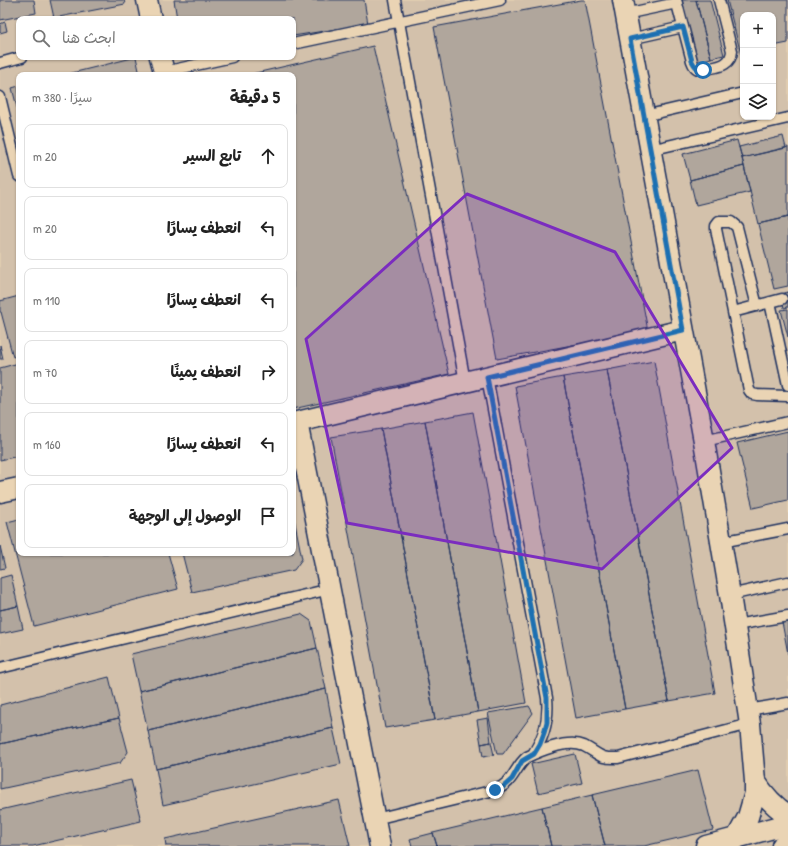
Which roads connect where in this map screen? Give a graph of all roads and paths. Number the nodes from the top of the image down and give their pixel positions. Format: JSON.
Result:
{"nodes":[{"id":1,"x":147,"y":0,"type":"edge"},
{"id":2,"x":395,"y":0,"type":"edge"},
{"id":3,"x":500,"y":0,"type":"edge"},
{"id":4,"x":719,"y":0,"type":"edge"},
{"id":5,"x":677,"y":1,"type":"edge"},
{"id":6,"x":624,"y":7,"type":"edge"},
{"id":7,"x":150,"y":16,"type":"edge"},
{"id":8,"x":399,"y":21,"type":"junction"},
{"id":9,"x":683,"y":27,"type":"junction"},
{"id":10,"x":630,"y":39,"type":"junction"},
{"id":11,"x":296,"y":43,"type":"edge"},
{"id":12,"x":16,"y":59,"type":"edge"},
{"id":13,"x":213,"y":60,"type":"edge"},
{"id":14,"x":0,"y":63,"type":"edge"},
{"id":15,"x":163,"y":68,"type":"edge"},
{"id":16,"x":740,"y":94,"type":"edge"},
{"id":17,"x":0,"y":97,"type":"edge"},
{"id":18,"x":644,"y":116,"type":"junction"},
{"id":19,"x":788,"y":118,"type":"edge"},
{"id":20,"x":650,"y":150,"type":"junction"},
{"id":21,"x":16,"y":164,"type":"edge"},
{"id":22,"x":782,"y":299,"type":"dead end"},
{"id":23,"x":770,"y":302,"type":"junction"},
{"id":24,"x":757,"y":306,"type":"junction"},
{"id":25,"x":733,"y":312,"type":"junction"},
{"id":26,"x":683,"y":330,"type":"junction"},
{"id":27,"x":487,"y":377,"type":"junction"},
{"id":28,"x":465,"y":382,"type":"junction"},
{"id":29,"x":788,"y":385,"type":"edge"},
{"id":30,"x":788,"y":396,"type":"edge"},
{"id":31,"x":296,"y":422,"type":"edge"},
{"id":32,"x":788,"y":422,"type":"edge"},
{"id":33,"x":296,"y":427,"type":"edge"},
{"id":34,"x":704,"y":441,"type":"junction"},
{"id":35,"x":16,"y":489,"type":"edge"},
{"id":36,"x":0,"y":492,"type":"edge"},
{"id":37,"x":788,"y":529,"type":"edge"},
{"id":38,"x":721,"y":542,"type":"junction"},
{"id":39,"x":788,"y":582,"type":"edge"},
{"id":40,"x":330,"y":589,"type":"junction"},
{"id":41,"x":730,"y":595,"type":"junction"},
{"id":42,"x":788,"y":616,"type":"edge"},
{"id":43,"x":735,"y":625,"type":"junction"},
{"id":44,"x":0,"y":668,"type":"edge"},
{"id":45,"x":788,"y":703,"type":"edge"},
{"id":46,"x":749,"y":717,"type":"junction"},
{"id":47,"x":534,"y":754,"type":"junction"},
{"id":48,"x":755,"y":781,"type":"junction"},
{"id":49,"x":788,"y":815,"type":"edge"},
{"id":50,"x":375,"y":819,"type":"junction"},
{"id":51,"x":788,"y":824,"type":"edge"},
{"id":52,"x":736,"y":838,"type":"junction"},
{"id":53,"x":788,"y":844,"type":"edge"},
{"id":54,"x":380,"y":846,"type":"edge"},
{"id":55,"x":706,"y":846,"type":"edge"},
{"id":56,"x":783,"y":846,"type":"edge"}],
"edges":[{"from":1,"to":7,"type":"street"},
{"from":2,"to":8,"type":"lane"},
{"from":3,"to":8,"type":"lane"},
{"from":4,"to":9,"type":"lane"},
{"from":5,"to":6,"type":"lane"},
{"from":5,"to":9,"type":"lane"},
{"from":6,"to":10,"type":"street"},
{"from":8,"to":11,"type":"lane"},
{"from":8,"to":28,"type":"lane"},
{"from":9,"to":10,"type":"lane"},
{"from":10,"to":18,"type":"street"},
{"from":12,"to":14,"type":"lane"},
{"from":13,"to":15,"type":"lane"},
{"from":16,"to":18,"type":"lane"},
{"from":17,"to":21,"type":"lane"},
{"from":18,"to":20,"type":"street"},
{"from":19,"to":20,"type":"lane"},
{"from":20,"to":26,"type":"street"},
{"from":22,"to":23,"type":"lane"},
{"from":23,"to":24,"type":"lane"},
{"from":23,"to":29,"type":"lane"},
{"from":24,"to":25,"type":"lane"},
{"from":24,"to":25,"type":"lane"},
{"from":25,"to":30,"type":"lane"},
{"from":26,"to":27,"type":"street"},
{"from":26,"to":34,"type":"street"},
{"from":27,"to":28,"type":"street"},
{"from":27,"to":47,"type":"lane"},
{"from":28,"to":31,"type":"street"},
{"from":32,"to":34,"type":"lane"},
{"from":33,"to":40,"type":"street"},
{"from":34,"to":38,"type":"street"},
{"from":35,"to":36,"type":"street"},
{"from":37,"to":38,"type":"lane"},
{"from":38,"to":41,"type":"street"},
{"from":39,"to":41,"type":"lane"},
{"from":40,"to":44,"type":"lane"},
{"from":40,"to":50,"type":"street"},
{"from":41,"to":43,"type":"street"},
{"from":42,"to":43,"type":"lane"},
{"from":43,"to":46,"type":"street"},
{"from":45,"to":46,"type":"lane"},
{"from":46,"to":47,"type":"lane"},
{"from":46,"to":48,"type":"street"},
{"from":47,"to":50,"type":"lane"},
{"from":48,"to":49,"type":"street"},
{"from":48,"to":52,"type":"street"},
{"from":50,"to":54,"type":"street"},
{"from":51,"to":52,"type":"street"},
{"from":52,"to":55,"type":"street"},
{"from":53,"to":56,"type":"highway"}]}
